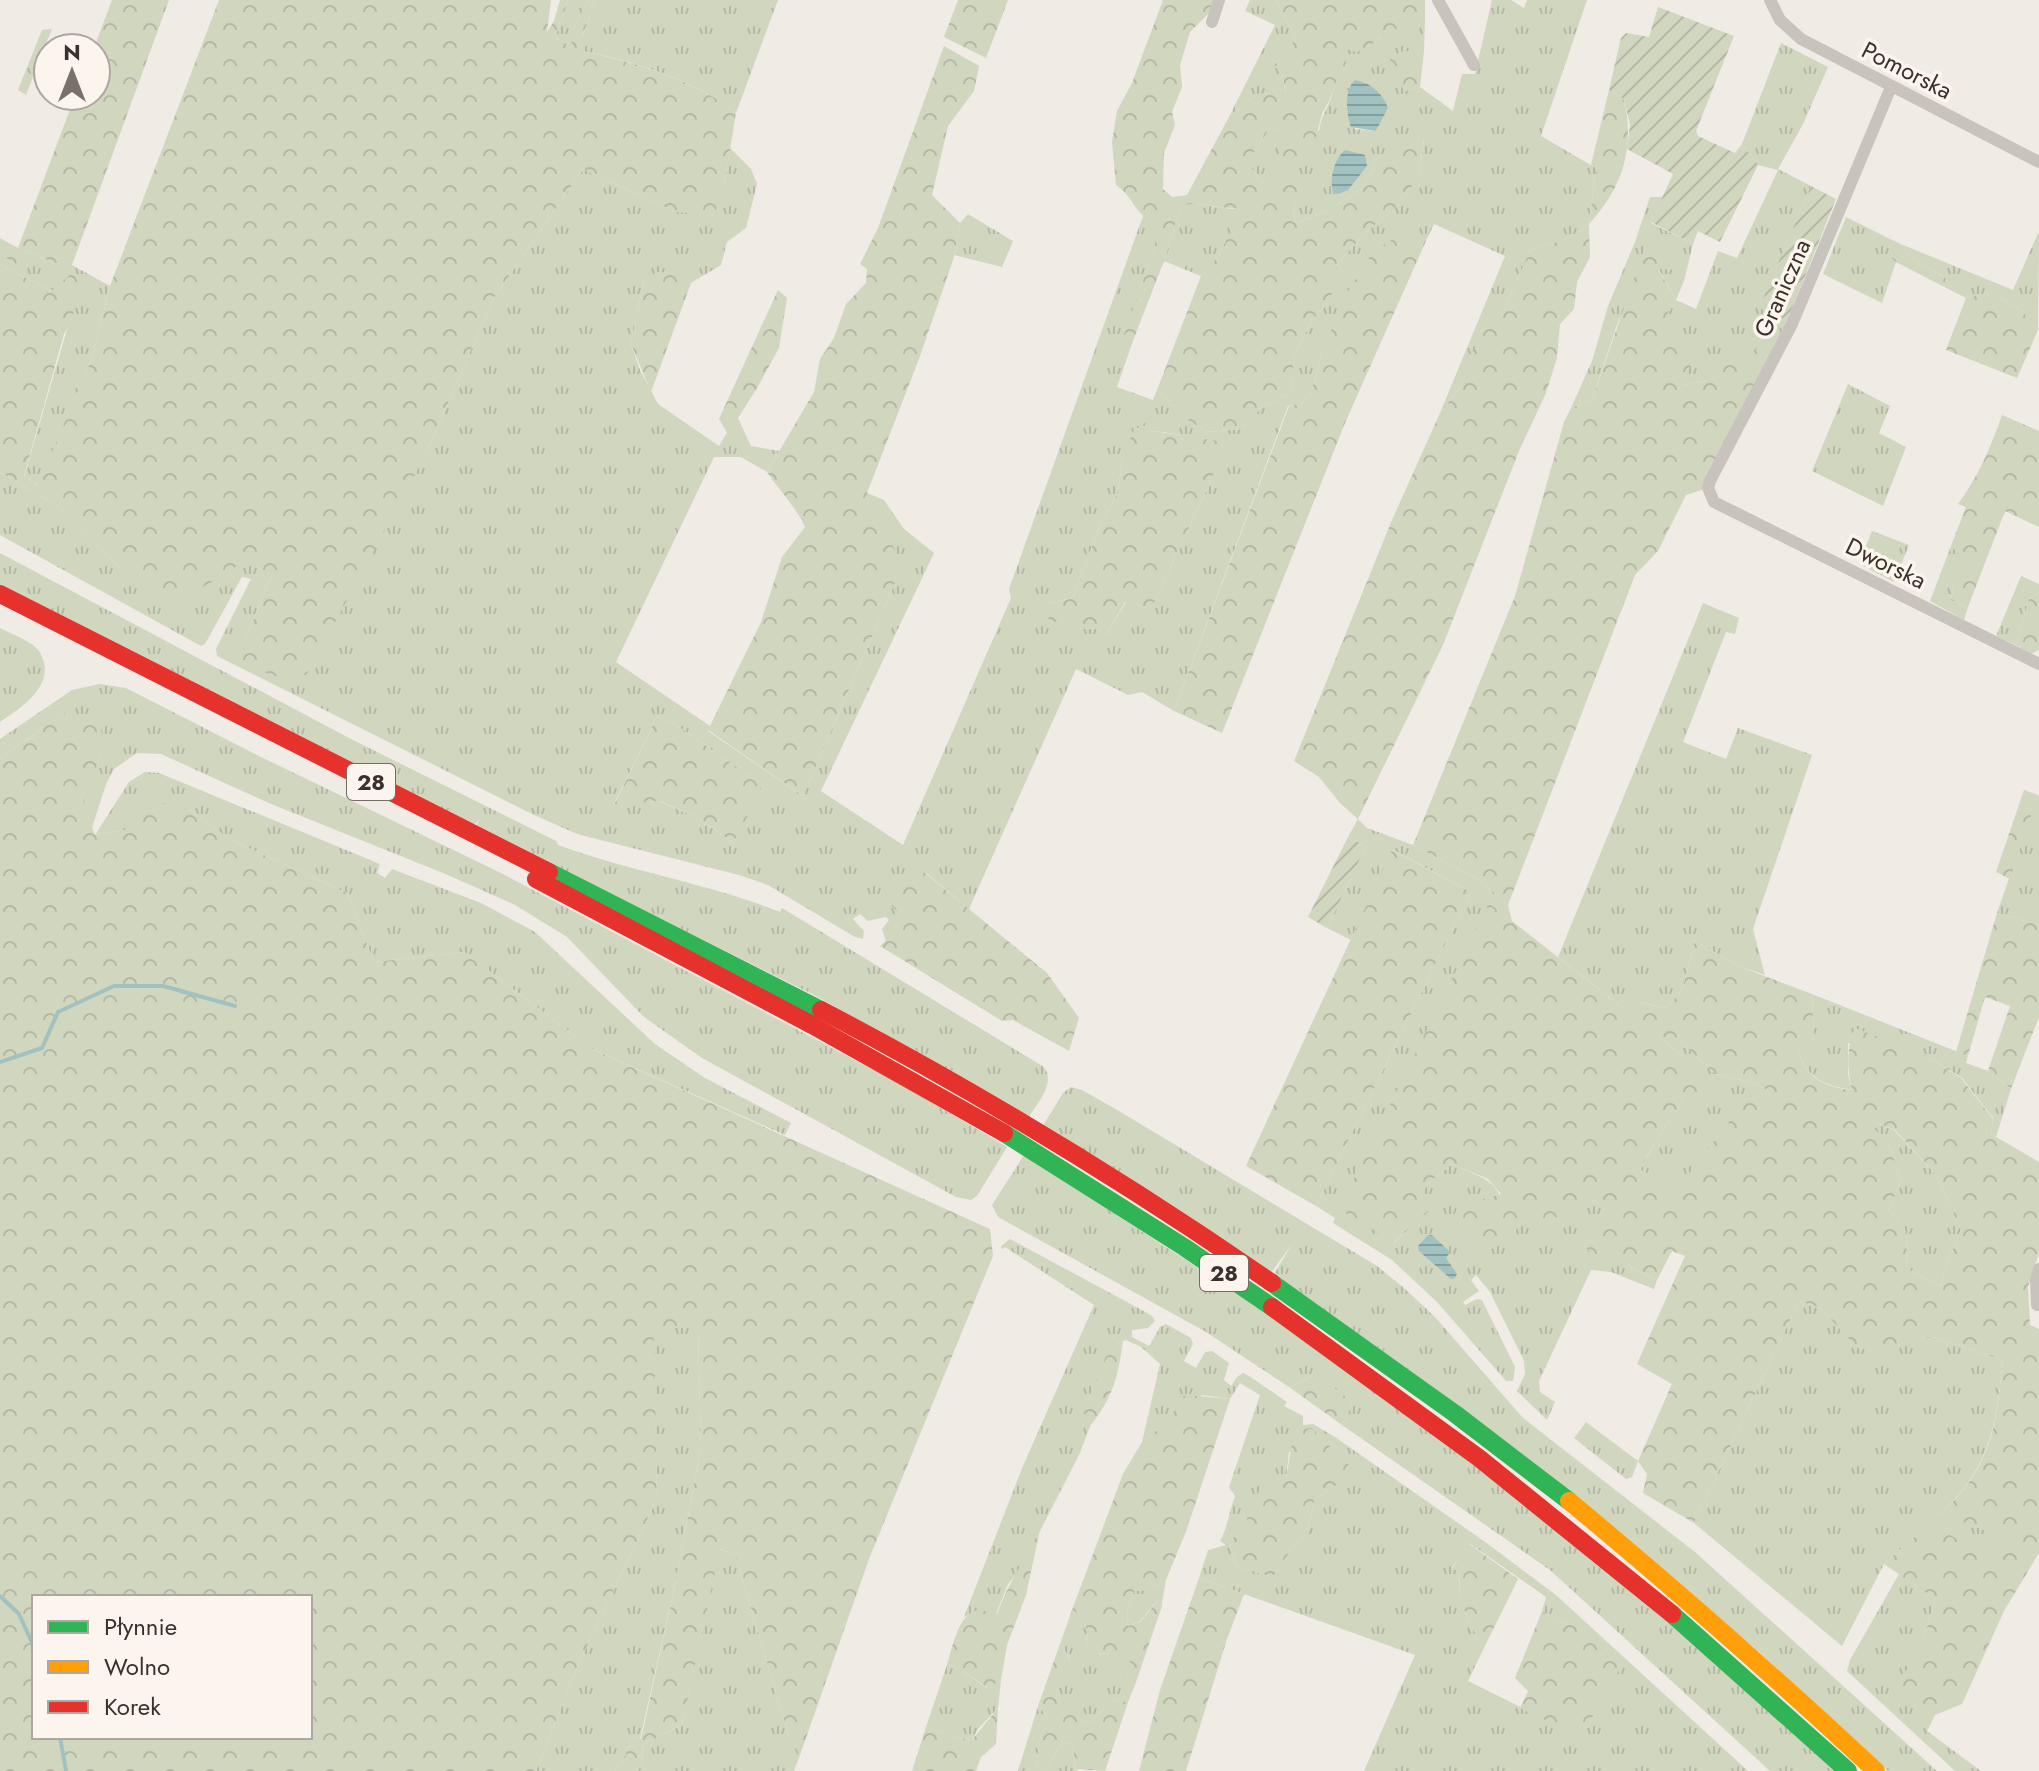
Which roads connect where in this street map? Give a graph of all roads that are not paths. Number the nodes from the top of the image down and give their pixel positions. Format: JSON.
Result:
{"nodes":[{"id":1,"x":1219,"y":0,"type":"edge"},
{"id":2,"x":1438,"y":0,"type":"edge"},
{"id":3,"x":1770,"y":0,"type":"edge"},
{"id":4,"x":1212,"y":22,"type":"dead end"},
{"id":5,"x":1474,"y":65,"type":"dead end"},
{"id":6,"x":1891,"y":87,"type":"junction"},
{"id":7,"x":2039,"y":162,"type":"edge"},
{"id":8,"x":1714,"y":502,"type":"joint"},
{"id":9,"x":0,"y":594,"type":"edge"},
{"id":10,"x":0,"y":608,"type":"edge"},
{"id":11,"x":2039,"y":664,"type":"edge"},
{"id":12,"x":2039,"y":1269,"type":"edge"},
{"id":13,"x":2037,"y":1305,"type":"edge"},
{"id":14,"x":1848,"y":1771,"type":"edge"},
{"id":15,"x":1876,"y":1771,"type":"edge"}],
"edges":[{"from":1,"to":4,"type":"street"},
{"from":2,"to":5,"type":"street"},
{"from":3,"to":6,"type":"street","name":"Pomorska"},
{"from":6,"to":7,"type":"street","name":"Pomorska"},
{"from":6,"to":8,"type":"street","name":"Graniczna"},
{"from":8,"to":11,"type":"street","name":"Dworska"},
{"from":9,"to":15,"type":"main road","number":"28"},
{"from":10,"to":14,"type":"main road","number":"28"},
{"from":12,"to":13,"type":"street"}]}
